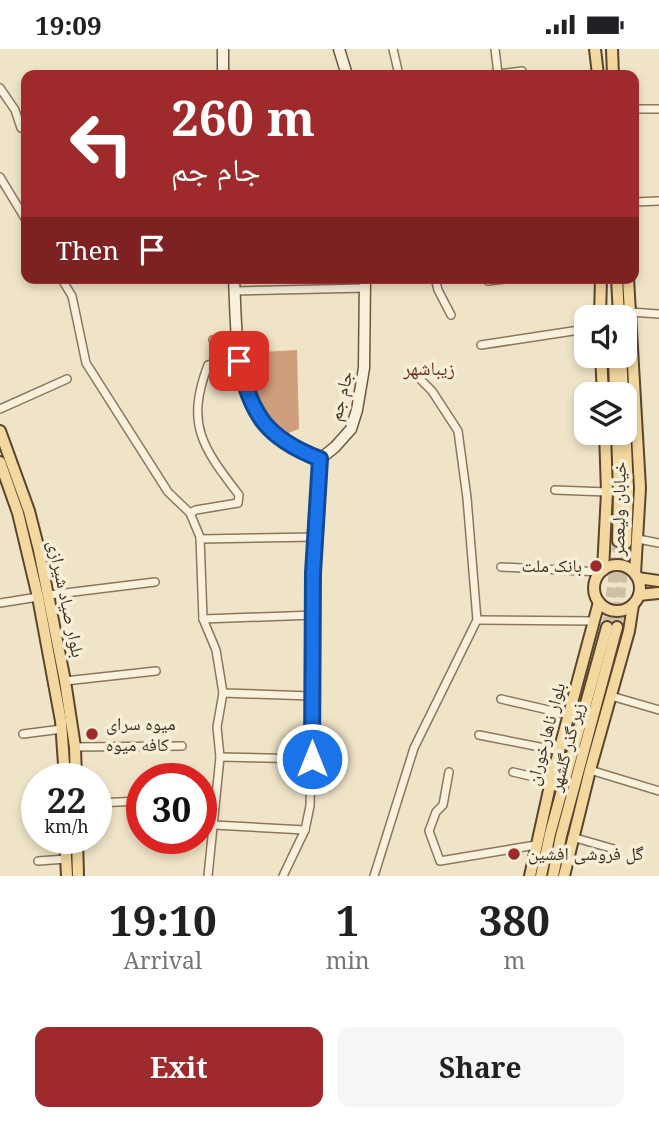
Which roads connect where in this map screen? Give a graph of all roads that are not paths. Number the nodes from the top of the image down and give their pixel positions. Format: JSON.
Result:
{"nodes":[{"id":1,"x":223,"y":49,"type":"edge"},
{"id":2,"x":339,"y":49,"type":"edge"},
{"id":3,"x":393,"y":49,"type":"edge"},
{"id":4,"x":495,"y":49,"type":"edge"},
{"id":5,"x":595,"y":49,"type":"edge"},
{"id":6,"x":612,"y":49,"type":"edge"},
{"id":7,"x":223,"y":70,"type":"edge"},
{"id":8,"x":345,"y":70,"type":"edge"},
{"id":9,"x":399,"y":70,"type":"edge"},
{"id":10,"x":498,"y":70,"type":"edge"},
{"id":11,"x":597,"y":70,"type":"edge"},
{"id":12,"x":613,"y":70,"type":"edge"},
{"id":13,"x":0,"y":88,"type":"edge"},
{"id":14,"x":639,"y":109,"type":"edge"},
{"id":15,"x":659,"y":109,"type":"edge"},
{"id":16,"x":21,"y":128,"type":"dead end"},
{"id":17,"x":0,"y":177,"type":"edge"},
{"id":18,"x":659,"y":201,"type":"edge"},
{"id":19,"x":639,"y":202,"type":"edge"},
{"id":20,"x":21,"y":213,"type":"edge"},
{"id":21,"x":65,"y":284,"type":"edge"},
{"id":22,"x":234,"y":284,"type":"edge"},
{"id":23,"x":354,"y":284,"type":"edge"},
{"id":24,"x":365,"y":284,"type":"edge"},
{"id":25,"x":436,"y":284,"type":"edge"},
{"id":26,"x":601,"y":284,"type":"edge"},
{"id":27,"x":610,"y":284,"type":"edge"},
{"id":28,"x":618,"y":284,"type":"edge"},
{"id":29,"x":627,"y":284,"type":"edge"},
{"id":30,"x":235,"y":291,"type":"junction"},
{"id":31,"x":600,"y":305,"type":"edge"},
{"id":32,"x":611,"y":305,"type":"edge"},
{"id":33,"x":622,"y":305,"type":"edge"},
{"id":34,"x":625,"y":305,"type":"edge"},
{"id":35,"x":659,"y":314,"type":"edge"},
{"id":36,"x":451,"y":315,"type":"dead end"},
{"id":37,"x":637,"y":315,"type":"edge"},
{"id":38,"x":574,"y":331,"type":"edge"},
{"id":39,"x":213,"y":339,"type":"dead end"},
{"id":40,"x":481,"y":345,"type":"dead end"},
{"id":41,"x":239,"y":361,"type":"junction"},
{"id":42,"x":629,"y":368,"type":"edge"},
{"id":43,"x":413,"y":372,"type":"dead end"},
{"id":44,"x":67,"y":379,"type":"dead end"},
{"id":45,"x":0,"y":409,"type":"edge"},
{"id":46,"x":0,"y":431,"type":"edge"},
{"id":47,"x":605,"y":445,"type":"edge"},
{"id":48,"x":618,"y":445,"type":"edge"},
{"id":49,"x":626,"y":445,"type":"edge"},
{"id":50,"x":2,"y":446,"type":"edge"},
{"id":51,"x":320,"y":459,"type":"junction"},
{"id":52,"x":0,"y":462,"type":"edge"},
{"id":53,"x":555,"y":490,"type":"dead end"},
{"id":54,"x":607,"y":492,"type":"junction"},
{"id":55,"x":190,"y":513,"type":"junction"},
{"id":56,"x":606,"y":535,"type":"junction"},
{"id":57,"x":315,"y":537,"type":"junction"},
{"id":58,"x":200,"y":539,"type":"junction"},
{"id":59,"x":630,"y":542,"type":"junction"},
{"id":60,"x":659,"y":543,"type":"edge"},
{"id":61,"x":501,"y":567,"type":"dead end"},
{"id":62,"x":602,"y":571,"type":"junction"},
{"id":63,"x":637,"y":576,"type":"junction"},
{"id":64,"x":659,"y":581,"type":"edge"},
{"id":65,"x":155,"y":582,"type":"dead end"},
{"id":66,"x":659,"y":593,"type":"edge"},
{"id":67,"x":43,"y":596,"type":"junction"},
{"id":68,"x":636,"y":600,"type":"junction"},
{"id":69,"x":599,"y":602,"type":"junction"},
{"id":70,"x":0,"y":603,"type":"edge"},
{"id":71,"x":315,"y":615,"type":"junction"},
{"id":72,"x":203,"y":619,"type":"junction"},
{"id":73,"x":477,"y":620,"type":"junction"},
{"id":74,"x":593,"y":624,"type":"junction"},
{"id":75,"x":629,"y":631,"type":"junction"},
{"id":76,"x":156,"y":671,"type":"dead end"},
{"id":77,"x":65,"y":681,"type":"junction"},
{"id":78,"x":223,"y":693,"type":"junction"},
{"id":79,"x":311,"y":696,"type":"junction"},
{"id":80,"x":611,"y":696,"type":"junction"},
{"id":81,"x":501,"y":699,"type":"dead end"},
{"id":82,"x":659,"y":710,"type":"edge"},
{"id":83,"x":570,"y":715,"type":"junction"},
{"id":84,"x":62,"y":729,"type":"junction"},
{"id":85,"x":23,"y":734,"type":"dead end"},
{"id":86,"x":479,"y":735,"type":"dead end"},
{"id":87,"x":182,"y":746,"type":"dead end"},
{"id":88,"x":75,"y":747,"type":"junction"},
{"id":89,"x":560,"y":751,"type":"junction"},
{"id":90,"x":220,"y":757,"type":"junction"},
{"id":91,"x":312,"y":759,"type":"junction"},
{"id":92,"x":64,"y":763,"type":"edge"},
{"id":93,"x":76,"y":763,"type":"edge"},
{"id":94,"x":590,"y":770,"type":"junction"},
{"id":95,"x":449,"y":772,"type":"dead end"},
{"id":96,"x":513,"y":772,"type":"dead end"},
{"id":97,"x":551,"y":781,"type":"junction"},
{"id":98,"x":217,"y":791,"type":"edge"},
{"id":99,"x":659,"y":791,"type":"edge"},
{"id":100,"x":217,"y":825,"type":"edge"},
{"id":101,"x":304,"y":830,"type":"junction"},
{"id":102,"x":572,"y":837,"type":"junction"},
{"id":103,"x":536,"y":845,"type":"junction"},
{"id":104,"x":614,"y":849,"type":"dead end"},
{"id":105,"x":66,"y":854,"type":"edge"},
{"id":106,"x":78,"y":854,"type":"edge"},
{"id":107,"x":211,"y":854,"type":"edge"},
{"id":108,"x":66,"y":859,"type":"junction"},
{"id":109,"x":37,"y":861,"type":"dead end"},
{"id":110,"x":67,"y":876,"type":"edge"},
{"id":111,"x":79,"y":876,"type":"edge"},
{"id":112,"x":208,"y":876,"type":"edge"},
{"id":113,"x":283,"y":876,"type":"edge"},
{"id":114,"x":374,"y":876,"type":"edge"},
{"id":115,"x":530,"y":876,"type":"edge"},
{"id":116,"x":541,"y":876,"type":"edge"},
{"id":117,"x":553,"y":876,"type":"edge"},
{"id":118,"x":564,"y":876,"type":"edge"}],
"edges":[{"from":1,"to":7,"type":"street"},
{"from":2,"to":8,"type":"street"},
{"from":3,"to":9,"type":"street"},
{"from":4,"to":10,"type":"street"},
{"from":5,"to":11,"type":"main road"},
{"from":6,"to":12,"type":"main road"},
{"from":13,"to":16,"type":"street"},
{"from":14,"to":15,"type":"street"},
{"from":17,"to":20,"type":"street"},
{"from":18,"to":19,"type":"street"},
{"from":21,"to":55,"type":"street"},
{"from":22,"to":30,"type":"street"},
{"from":23,"to":30,"type":"street"},
{"from":24,"to":51,"type":"street","name":"جام جم"},
{"from":25,"to":36,"type":"street"},
{"from":26,"to":31,"type":"main road"},
{"from":27,"to":32,"type":"main road"},
{"from":28,"to":33,"type":"main road"},
{"from":29,"to":34,"type":"main road","name":"خیابان ولیعصر"},
{"from":30,"to":41,"type":"street"},
{"from":35,"to":37,"type":"street"},
{"from":38,"to":40,"type":"street"},
{"from":39,"to":41,"type":"street"},
{"from":41,"to":51,"type":"street"},
{"from":41,"to":55,"type":"street"},
{"from":42,"to":59,"type":"main road","name":"خیابان ولیعصر"},
{"from":43,"to":73,"type":"street"},
{"from":44,"to":45,"type":"street"},
{"from":46,"to":50,"type":"main road","name":"بلوار صیاد شیرازی"},
{"from":47,"to":54,"type":"main road","name":"خیابان ولیعصر"},
{"from":48,"to":59,"type":"main road"},
{"from":49,"to":59,"type":"main road"},
{"from":50,"to":67,"type":"main road","name":"بلوار صیاد شیرازی"},
{"from":51,"to":57,"type":"street"},
{"from":52,"to":67,"type":"main road","name":"بلوار صیاد شیرازی"},
{"from":53,"to":54,"type":"street"},
{"from":54,"to":56,"type":"main road","name":"خیابان ولیعصر"},
{"from":55,"to":58,"type":"street"},
{"from":56,"to":59,"type":"main road"},
{"from":56,"to":62,"type":"main road","name":"خیابان ولیعصر"},
{"from":57,"to":58,"type":"street"},
{"from":57,"to":71,"type":"street"},
{"from":58,"to":72,"type":"street"},
{"from":59,"to":60,"type":"street"},
{"from":59,"to":63,"type":"main road","name":"خیابان ولیعصر"},
{"from":61,"to":62,"type":"street"},
{"from":62,"to":63,"type":"main road"},
{"from":62,"to":69,"type":"main road"},
{"from":63,"to":64,"type":"main road"},
{"from":63,"to":68,"type":"main road"},
{"from":65,"to":67,"type":"street"},
{"from":66,"to":68,"type":"main road"},
{"from":67,"to":70,"type":"street"},
{"from":67,"to":77,"type":"main road","name":"بلوار صیاد شیرازی"},
{"from":67,"to":84,"type":"main road","name":"بلوار صیاد شیرازی"},
{"from":68,"to":69,"type":"main road"},
{"from":68,"to":75,"type":"main road"},
{"from":69,"to":74,"type":"main road","name":"بلوار ناهارخوران"},
{"from":71,"to":72,"type":"street"},
{"from":71,"to":79,"type":"street"},
{"from":72,"to":78,"type":"street"},
{"from":73,"to":74,"type":"street"},
{"from":73,"to":114,"type":"street"},
{"from":74,"to":75,"type":"main road"},
{"from":74,"to":83,"type":"main road","name":"بلوار ناهارخوران"},
{"from":75,"to":80,"type":"main road"},
{"from":76,"to":77,"type":"street"},
{"from":77,"to":88,"type":"main road","name":"بلوار صیاد شیرازی"},
{"from":78,"to":79,"type":"street"},
{"from":78,"to":90,"type":"street"},
{"from":79,"to":91,"type":"street"},
{"from":80,"to":82,"type":"street"},
{"from":80,"to":94,"type":"main road"},
{"from":81,"to":83,"type":"street"},
{"from":83,"to":89,"type":"main road","name":"بلوار ناهارخوران"},
{"from":84,"to":85,"type":"street"},
{"from":84,"to":92,"type":"main road","name":"بلوار صیاد شیرازی"},
{"from":86,"to":89,"type":"street"},
{"from":87,"to":88,"type":"street"},
{"from":88,"to":93,"type":"main road","name":"بلوار صیاد شیرازی"},
{"from":89,"to":97,"type":"main road","name":"بلوار ناهارخوران"},
{"from":90,"to":91,"type":"street"},
{"from":90,"to":98,"type":"street"},
{"from":91,"to":101,"type":"street"},
{"from":94,"to":99,"type":"street"},
{"from":94,"to":102,"type":"main road"},
{"from":95,"to":103,"type":"street"},
{"from":96,"to":97,"type":"street"},
{"from":97,"to":103,"type":"main road","name":"بلوار ناهارخوران"},
{"from":100,"to":101,"type":"street"},
{"from":101,"to":113,"type":"street"},
{"from":102,"to":104,"type":"street"},
{"from":102,"to":118,"type":"main road"},
{"from":103,"to":115,"type":"main road","name":"بلوار ناهارخوران"},
{"from":105,"to":108,"type":"main road"},
{"from":106,"to":111,"type":"main road"},
{"from":107,"to":112,"type":"street"},
{"from":108,"to":109,"type":"street"},
{"from":108,"to":110,"type":"main road"},
{"from":116,"to":117,"type":"main road","name":"زیر گذر گلشهر"}]}
